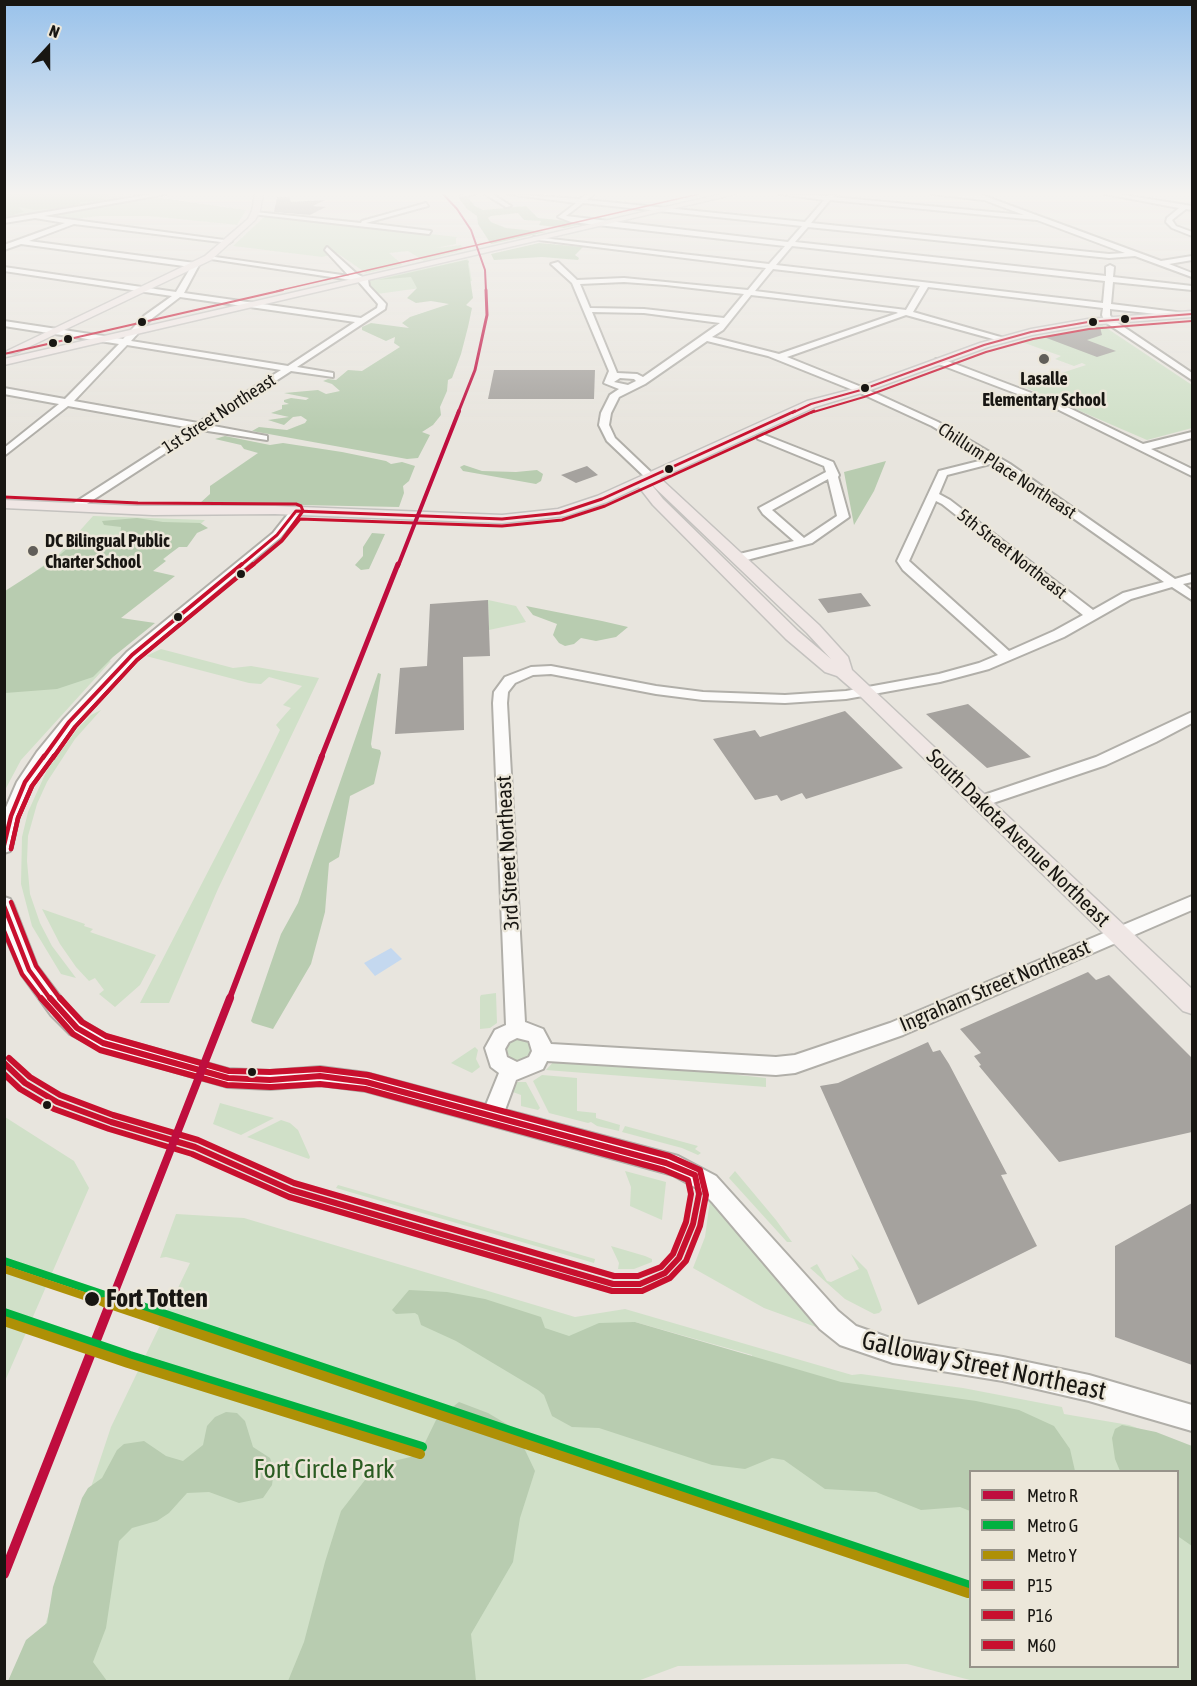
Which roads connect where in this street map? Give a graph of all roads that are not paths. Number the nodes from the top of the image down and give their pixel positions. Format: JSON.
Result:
{"nodes":[{"id":1,"x":30,"y":273,"type":"edge"},
{"id":2,"x":178,"y":273,"type":"edge"},
{"id":3,"x":191,"y":273,"type":"edge"},
{"id":4,"x":298,"y":273,"type":"edge"},
{"id":5,"x":351,"y":273,"type":"edge"},
{"id":6,"x":400,"y":273,"type":"edge"},
{"id":7,"x":567,"y":273,"type":"edge"},
{"id":8,"x":766,"y":273,"type":"edge"},
{"id":9,"x":820,"y":273,"type":"edge"},
{"id":10,"x":1051,"y":273,"type":"edge"},
{"id":11,"x":1109,"y":273,"type":"edge"},
{"id":12,"x":1109,"y":279,"type":"junction"},
{"id":13,"x":575,"y":282,"type":"junction"},
{"id":14,"x":362,"y":283,"type":"junction"},
{"id":15,"x":925,"y":285,"type":"junction"},
{"id":16,"x":1192,"y":288,"type":"edge"},
{"id":17,"x":143,"y":289,"type":"junction"},
{"id":18,"x":750,"y":293,"type":"junction"},
{"id":19,"x":179,"y":294,"type":"junction"},
{"id":20,"x":249,"y":305,"type":"junction"},
{"id":21,"x":1107,"y":306,"type":"junction"},
{"id":22,"x":587,"y":310,"type":"junction"},
{"id":23,"x":908,"y":312,"type":"junction"},
{"id":24,"x":1190,"y":315,"type":"edge"},
{"id":25,"x":1108,"y":320,"type":"junction"},
{"id":26,"x":363,"y":321,"type":"junction"},
{"id":27,"x":726,"y":321,"type":"junction"},
{"id":28,"x":4,"y":323,"type":"edge"},
{"id":29,"x":55,"y":331,"type":"junction"},
{"id":30,"x":136,"y":331,"type":"junction"},
{"id":31,"x":103,"y":338,"type":"junction"},
{"id":32,"x":706,"y":338,"type":"junction"},
{"id":33,"x":1001,"y":340,"type":"junction"},
{"id":34,"x":126,"y":342,"type":"junction"},
{"id":35,"x":82,"y":343,"type":"junction"},
{"id":36,"x":21,"y":347,"type":"junction"},
{"id":37,"x":4,"y":354,"type":"edge"},
{"id":38,"x":779,"y":357,"type":"junction"},
{"id":39,"x":939,"y":361,"type":"junction"},
{"id":40,"x":4,"y":362,"type":"edge"},
{"id":41,"x":289,"y":368,"type":"junction"},
{"id":42,"x":330,"y":375,"type":"dead end"},
{"id":43,"x":629,"y":375,"type":"junction"},
{"id":44,"x":650,"y":375,"type":"junction"},
{"id":45,"x":1192,"y":377,"type":"edge"},
{"id":46,"x":611,"y":378,"type":"junction"},
{"id":47,"x":642,"y":382,"type":"junction"},
{"id":48,"x":629,"y":388,"type":"junction"},
{"id":49,"x":861,"y":390,"type":"junction"},
{"id":50,"x":4,"y":391,"type":"edge"},
{"id":51,"x":67,"y":402,"type":"junction"},
{"id":52,"x":199,"y":426,"type":"junction"},
{"id":53,"x":1192,"y":435,"type":"edge"},
{"id":54,"x":762,"y":437,"type":"junction"},
{"id":55,"x":263,"y":438,"type":"dead end"},
{"id":56,"x":1145,"y":447,"type":"junction"},
{"id":57,"x":4,"y":453,"type":"edge"},
{"id":58,"x":996,"y":460,"type":"junction"},
{"id":59,"x":1192,"y":473,"type":"edge"},
{"id":60,"x":834,"y":476,"type":"junction"},
{"id":61,"x":650,"y":483,"type":"junction"},
{"id":62,"x":932,"y":495,"type":"junction"},
{"id":63,"x":4,"y":504,"type":"edge"},
{"id":64,"x":75,"y":507,"type":"junction"},
{"id":65,"x":293,"y":515,"type":"junction"},
{"id":66,"x":804,"y":543,"type":"junction"},
{"id":67,"x":739,"y":558,"type":"junction"},
{"id":68,"x":1192,"y":578,"type":"edge"},
{"id":69,"x":1172,"y":582,"type":"junction"},
{"id":70,"x":1192,"y":596,"type":"edge"},
{"id":71,"x":1091,"y":615,"type":"junction"},
{"id":72,"x":1008,"y":657,"type":"junction"},
{"id":73,"x":843,"y":672,"type":"junction"},
{"id":74,"x":865,"y":691,"type":"junction"},
{"id":75,"x":1192,"y":717,"type":"edge"},
{"id":76,"x":981,"y":802,"type":"junction"},
{"id":77,"x":4,"y":847,"type":"edge"},
{"id":78,"x":1192,"y":903,"type":"edge"},
{"id":79,"x":4,"y":904,"type":"edge"},
{"id":80,"x":1118,"y":933,"type":"junction"},
{"id":81,"x":1192,"y":1004,"type":"edge"},
{"id":82,"x":516,"y":1030,"type":"junction"},
{"id":83,"x":542,"y":1052,"type":"junction"},
{"id":84,"x":510,"y":1070,"type":"junction"},
{"id":85,"x":492,"y":1116,"type":"junction"},
{"id":86,"x":1192,"y":1418,"type":"edge"}],
"edges":[{"from":1,"to":17,"type":"street"},
{"from":2,"to":17,"type":"main road"},
{"from":3,"to":19,"type":"street"},
{"from":4,"to":14,"type":"street"},
{"from":5,"to":14,"type":"street"},
{"from":6,"to":14,"type":"main road"},
{"from":7,"to":13,"type":"street"},
{"from":8,"to":18,"type":"street"},
{"from":9,"to":15,"type":"street"},
{"from":10,"to":12,"type":"street"},
{"from":11,"to":12,"type":"street"},
{"from":12,"to":16,"type":"street"},
{"from":12,"to":21,"type":"street"},
{"from":13,"to":18,"type":"street"},
{"from":13,"to":22,"type":"street"},
{"from":14,"to":20,"type":"main road"},
{"from":14,"to":26,"type":"street"},
{"from":15,"to":21,"type":"street"},
{"from":15,"to":23,"type":"street"},
{"from":17,"to":19,"type":"street"},
{"from":17,"to":29,"type":"main road"},
{"from":18,"to":23,"type":"street"},
{"from":18,"to":27,"type":"street"},
{"from":19,"to":20,"type":"street"},
{"from":19,"to":30,"type":"street"},
{"from":20,"to":26,"type":"street"},
{"from":20,"to":30,"type":"main road"},
{"from":21,"to":24,"type":"street"},
{"from":21,"to":25,"type":"street"},
{"from":22,"to":27,"type":"street"},
{"from":22,"to":46,"type":"street"},
{"from":23,"to":33,"type":"street"},
{"from":23,"to":38,"type":"street"},
{"from":24,"to":25,"type":"main road"},
{"from":25,"to":33,"type":"main road"},
{"from":25,"to":45,"type":"street"},
{"from":26,"to":41,"type":"street","name":"1st Street Northeast"},
{"from":27,"to":32,"type":"street"},
{"from":28,"to":29,"type":"street"},
{"from":29,"to":31,"type":"street"},
{"from":29,"to":36,"type":"main road"},
{"from":30,"to":31,"type":"main road"},
{"from":30,"to":34,"type":"street"},
{"from":31,"to":34,"type":"street"},
{"from":31,"to":35,"type":"main road"},
{"from":32,"to":38,"type":"street","name":"Chillum Place Northeast"},
{"from":32,"to":44,"type":"street"},
{"from":33,"to":39,"type":"main road"},
{"from":34,"to":41,"type":"street"},
{"from":34,"to":51,"type":"street"},
{"from":35,"to":36,"type":"main road"},
{"from":35,"to":40,"type":"main road"},
{"from":36,"to":37,"type":"main road"},
{"from":38,"to":49,"type":"street","name":"Chillum Place Northeast"},
{"from":39,"to":49,"type":"main road"},
{"from":39,"to":56,"type":"street"},
{"from":41,"to":42,"type":"street"},
{"from":41,"to":52,"type":"street","name":"1st Street Northeast"},
{"from":43,"to":44,"type":"street"},
{"from":43,"to":46,"type":"street"},
{"from":43,"to":47,"type":"street"},
{"from":44,"to":47,"type":"street"},
{"from":46,"to":48,"type":"street"},
{"from":46,"to":61,"type":"street"},
{"from":47,"to":48,"type":"street"},
{"from":48,"to":61,"type":"street"},
{"from":49,"to":54,"type":"main road"},
{"from":49,"to":58,"type":"street","name":"Chillum Place Northeast"},
{"from":49,"to":61,"type":"main road"},
{"from":50,"to":51,"type":"street"},
{"from":51,"to":52,"type":"street"},
{"from":51,"to":57,"type":"street"},
{"from":52,"to":55,"type":"street"},
{"from":52,"to":64,"type":"street","name":"1st Street Northeast"},
{"from":53,"to":56,"type":"street"},
{"from":54,"to":60,"type":"street"},
{"from":54,"to":61,"type":"main road"},
{"from":56,"to":59,"type":"street"},
{"from":58,"to":62,"type":"street"},
{"from":58,"to":69,"type":"street","name":"Chillum Place Northeast"},
{"from":60,"to":66,"type":"street"},
{"from":60,"to":66,"type":"street"},
{"from":61,"to":65,"type":"main road"},
{"from":61,"to":67,"type":"main road","name":"South Dakota Avenue Northeast"},
{"from":61,"to":73,"type":"main road","name":"South Dakota Avenue Northeast"},
{"from":62,"to":71,"type":"street","name":"5th Street Northeast"},
{"from":62,"to":72,"type":"street"},
{"from":63,"to":64,"type":"main road"},
{"from":64,"to":65,"type":"main road"},
{"from":65,"to":77,"type":"street"},
{"from":66,"to":67,"type":"street"},
{"from":67,"to":73,"type":"main road","name":"South Dakota Avenue Northeast"},
{"from":68,"to":69,"type":"street"},
{"from":69,"to":70,"type":"street","name":"Chillum Place Northeast"},
{"from":69,"to":71,"type":"street"},
{"from":71,"to":72,"type":"street"},
{"from":72,"to":74,"type":"street"},
{"from":73,"to":74,"type":"main road","name":"South Dakota Avenue Northeast"},
{"from":74,"to":76,"type":"main road","name":"South Dakota Avenue Northeast"},
{"from":74,"to":82,"type":"street","name":"3rd Street Northeast"},
{"from":75,"to":76,"type":"street"},
{"from":76,"to":80,"type":"main road","name":"South Dakota Avenue Northeast"},
{"from":78,"to":80,"type":"street","name":"Ingraham Street Northeast"},
{"from":79,"to":85,"type":"street","name":"Galloway Street Northeast"},
{"from":80,"to":81,"type":"main road","name":"South Dakota Avenue Northeast"},
{"from":80,"to":83,"type":"street","name":"Ingraham Street Northeast"},
{"from":82,"to":83,"type":"street"},
{"from":82,"to":84,"type":"street"},
{"from":83,"to":84,"type":"street"},
{"from":84,"to":85,"type":"street"},
{"from":85,"to":86,"type":"street","name":"Galloway Street Northeast"}]}
